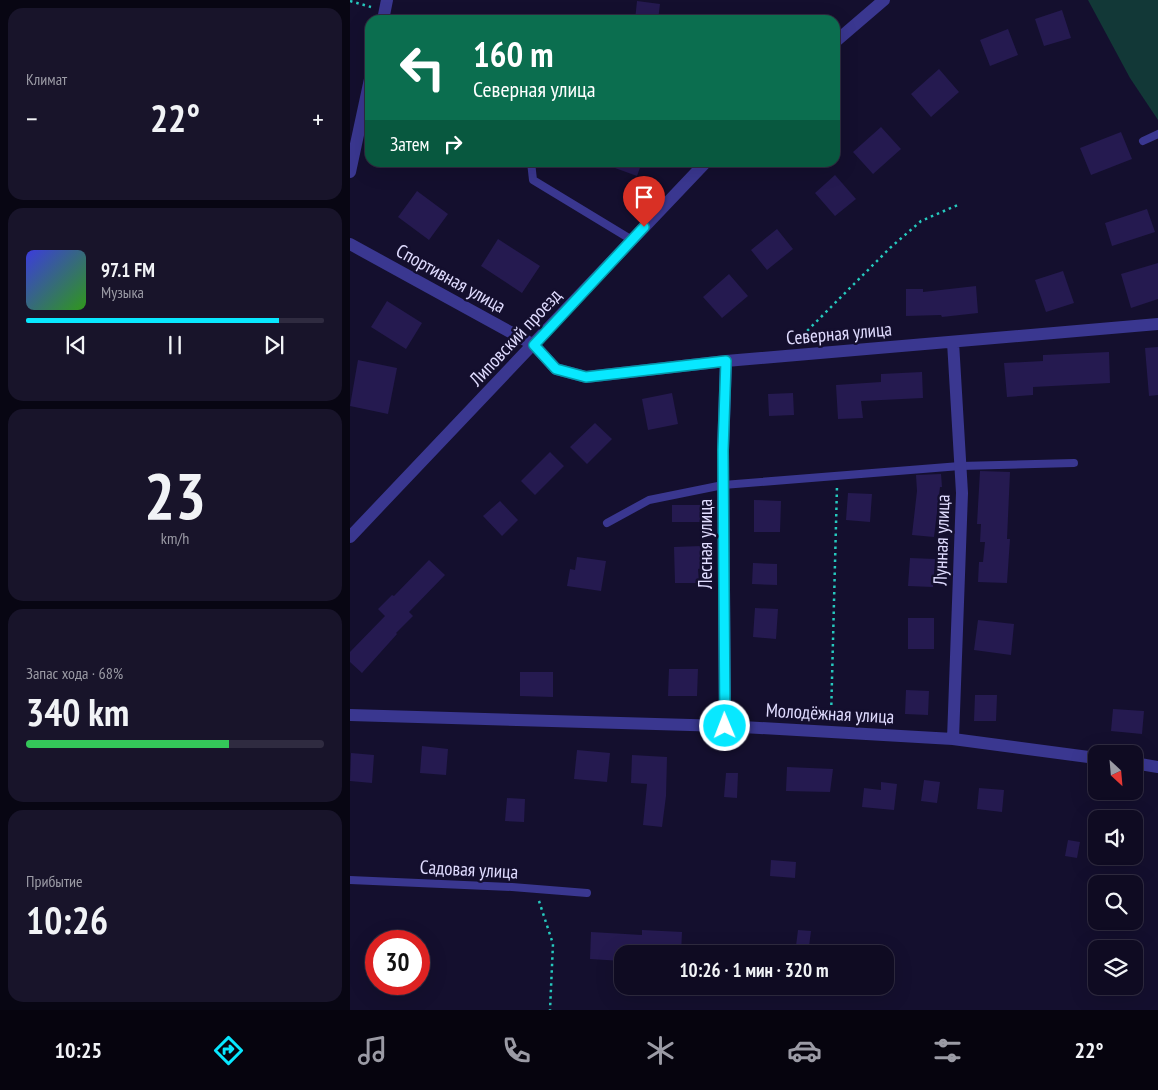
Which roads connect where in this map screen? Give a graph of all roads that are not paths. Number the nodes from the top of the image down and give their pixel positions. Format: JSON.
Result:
{"nodes":[{"id":1,"x":884,"y":0,"type":"edge"},
{"id":2,"x":840,"y":38,"type":"edge"},
{"id":3,"x":365,"y":102,"type":"edge"},
{"id":4,"x":1158,"y":134,"type":"edge"},
{"id":5,"x":1143,"y":141,"type":"dead end"},
{"id":6,"x":532,"y":167,"type":"edge"},
{"id":7,"x":701,"y":167,"type":"edge"},
{"id":8,"x":350,"y":172,"type":"edge"},
{"id":9,"x":632,"y":240,"type":"junction"},
{"id":10,"x":350,"y":244,"type":"edge"},
{"id":11,"x":1158,"y":324,"type":"edge"},
{"id":12,"x":953,"y":342,"type":"junction"},
{"id":13,"x":534,"y":345,"type":"junction"},
{"id":14,"x":726,"y":361,"type":"junction"},
{"id":15,"x":1074,"y":462,"type":"dead end"},
{"id":16,"x":960,"y":466,"type":"junction"},
{"id":17,"x":723,"y":485,"type":"junction"},
{"id":18,"x":607,"y":523,"type":"dead end"},
{"id":19,"x":350,"y":537,"type":"edge"},
{"id":20,"x":350,"y":715,"type":"edge"},
{"id":21,"x":725,"y":726,"type":"junction"},
{"id":22,"x":953,"y":739,"type":"junction"},
{"id":23,"x":1088,"y":757,"type":"edge"},
{"id":24,"x":1143,"y":765,"type":"edge"},
{"id":25,"x":1158,"y":767,"type":"edge"},
{"id":26,"x":350,"y":880,"type":"edge"},
{"id":27,"x":587,"y":893,"type":"dead end"}],
"edges":[{"from":1,"to":2,"type":"street"},
{"from":3,"to":8,"type":"street"},
{"from":4,"to":5,"type":"lane"},
{"from":6,"to":9,"type":"lane"},
{"from":7,"to":9,"type":"street","name":"Липовский проезд"},
{"from":9,"to":13,"type":"street","name":"Липовский проезд"},
{"from":10,"to":13,"type":"street","name":"Спортивная улица"},
{"from":11,"to":12,"type":"street","name":"Северная улица"},
{"from":12,"to":14,"type":"street","name":"Северная улица"},
{"from":12,"to":16,"type":"street","name":"Лунная улица"},
{"from":13,"to":14,"type":"street","name":"Северная улица"},
{"from":13,"to":19,"type":"street","name":"Липовский проезд"},
{"from":14,"to":17,"type":"street","name":"Лесная улица"},
{"from":15,"to":16,"type":"lane"},
{"from":16,"to":17,"type":"lane"},
{"from":16,"to":22,"type":"street","name":"Лунная улица"},
{"from":17,"to":18,"type":"lane"},
{"from":17,"to":21,"type":"street","name":"Лесная улица"},
{"from":20,"to":21,"type":"street","name":"Молодёжная улица"},
{"from":21,"to":22,"type":"street","name":"Молодёжная улица"},
{"from":22,"to":23,"type":"street","name":"Молодёжная улица"},
{"from":24,"to":25,"type":"street"},
{"from":26,"to":27,"type":"lane","name":"Садовая улица"}]}
